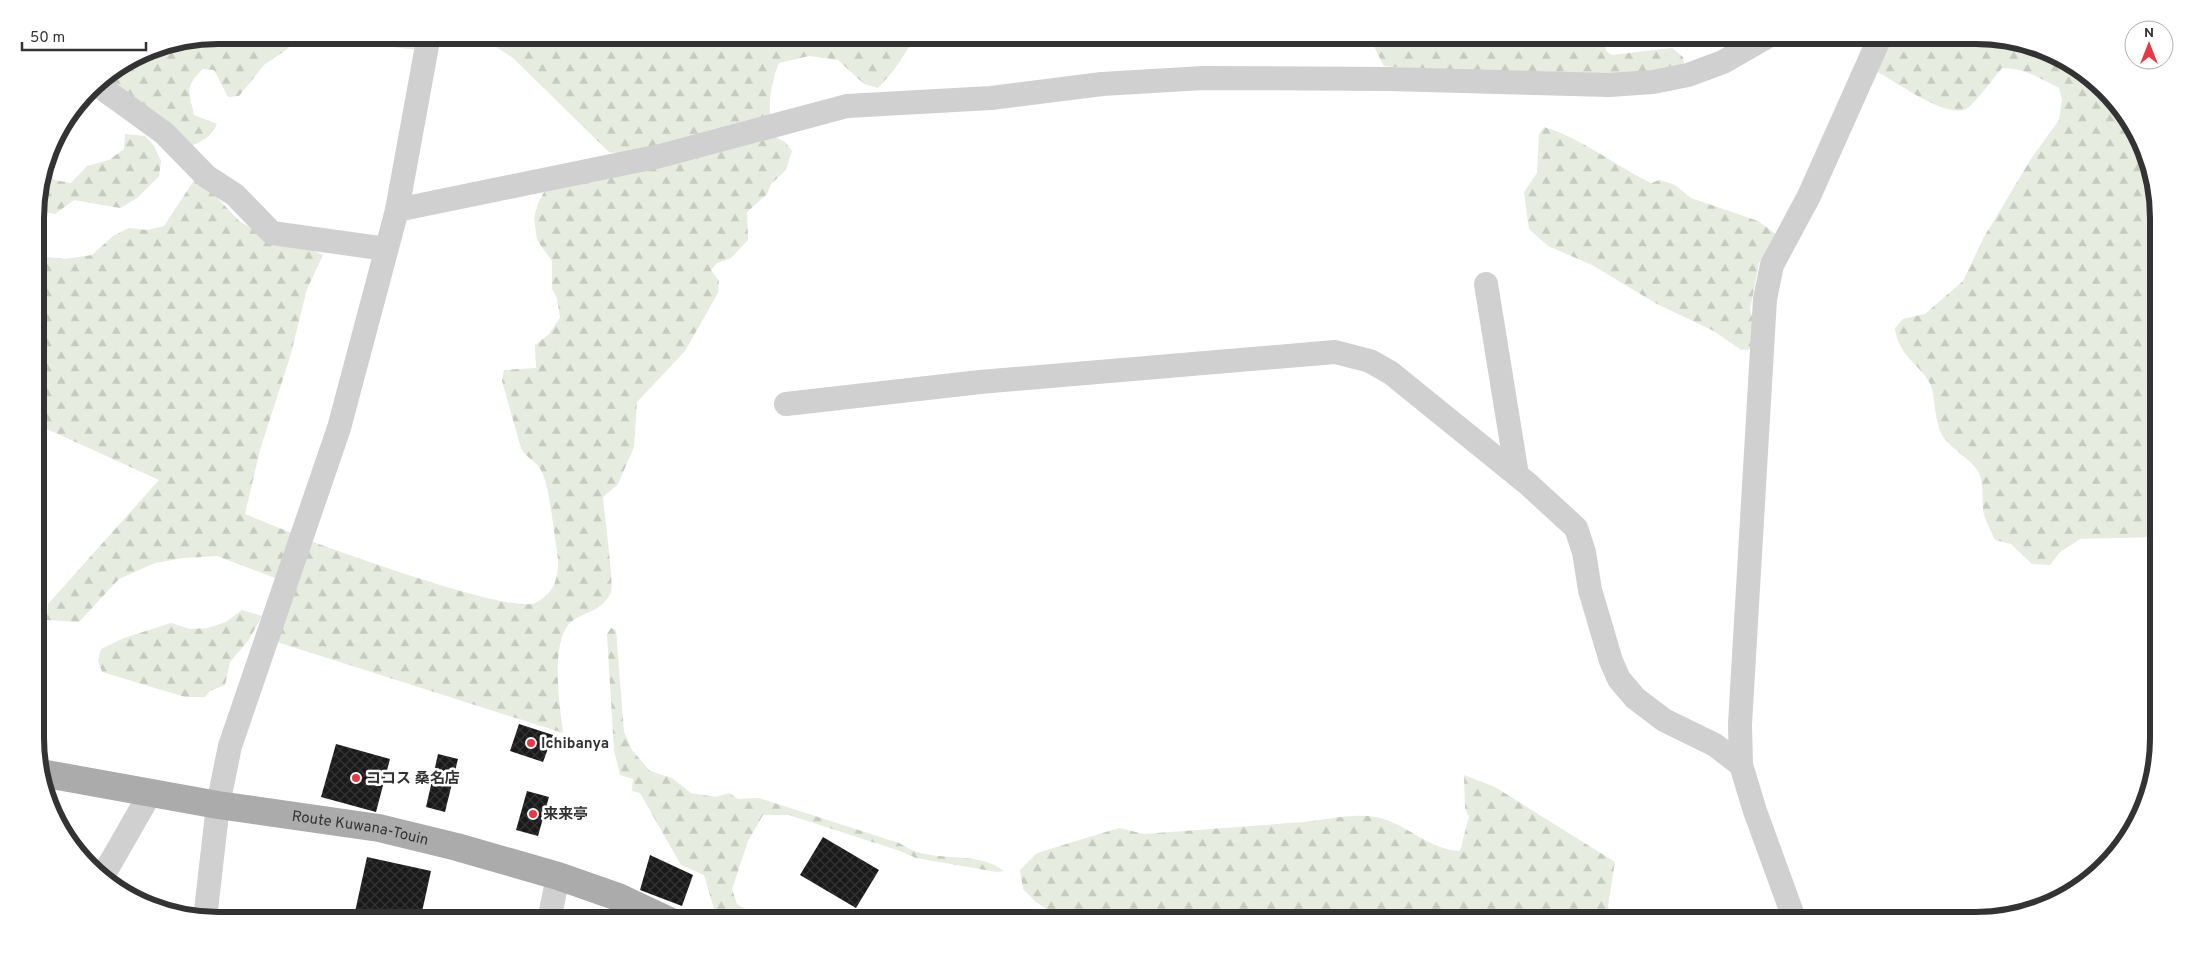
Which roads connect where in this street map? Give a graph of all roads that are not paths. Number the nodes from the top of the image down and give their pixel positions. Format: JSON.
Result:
{"nodes":[{"id":1,"x":427,"y":44,"type":"edge"},
{"id":2,"x":1754,"y":44,"type":"edge"},
{"id":3,"x":1877,"y":44,"type":"edge"},
{"id":4,"x":102,"y":88,"type":"edge"},
{"id":5,"x":397,"y":210,"type":"junction"},
{"id":6,"x":386,"y":249,"type":"junction"},
{"id":7,"x":1486,"y":284,"type":"dead end"},
{"id":8,"x":786,"y":404,"type":"dead end"},
{"id":9,"x":1517,"y":475,"type":"junction"},
{"id":10,"x":1741,"y":765,"type":"junction"},
{"id":11,"x":48,"y":775,"type":"edge"},
{"id":12,"x":151,"y":792,"type":"junction"},
{"id":13,"x":218,"y":805,"type":"junction"},
{"id":14,"x":106,"y":871,"type":"edge"},
{"id":15,"x":558,"y":876,"type":"junction"},
{"id":16,"x":206,"y":912,"type":"edge"},
{"id":17,"x":551,"y":912,"type":"edge"},
{"id":18,"x":650,"y":912,"type":"edge"},
{"id":19,"x":1792,"y":912,"type":"edge"}],
"edges":[{"from":1,"to":5,"type":"street"},
{"from":2,"to":5,"type":"street"},
{"from":3,"to":10,"type":"street"},
{"from":4,"to":6,"type":"street"},
{"from":5,"to":6,"type":"street"},
{"from":6,"to":13,"type":"street"},
{"from":7,"to":9,"type":"street"},
{"from":8,"to":9,"type":"street"},
{"from":9,"to":10,"type":"street"},
{"from":10,"to":19,"type":"street"},
{"from":11,"to":12,"type":"main road","name":"Route Kuwana-Touin"},
{"from":12,"to":13,"type":"main road","name":"Route Kuwana-Touin"},
{"from":12,"to":14,"type":"street"},
{"from":13,"to":15,"type":"main road","name":"Route Kuwana-Touin"},
{"from":13,"to":16,"type":"street"},
{"from":15,"to":17,"type":"street"},
{"from":15,"to":18,"type":"main road","name":"Route Kuwana-Touin"}]}
